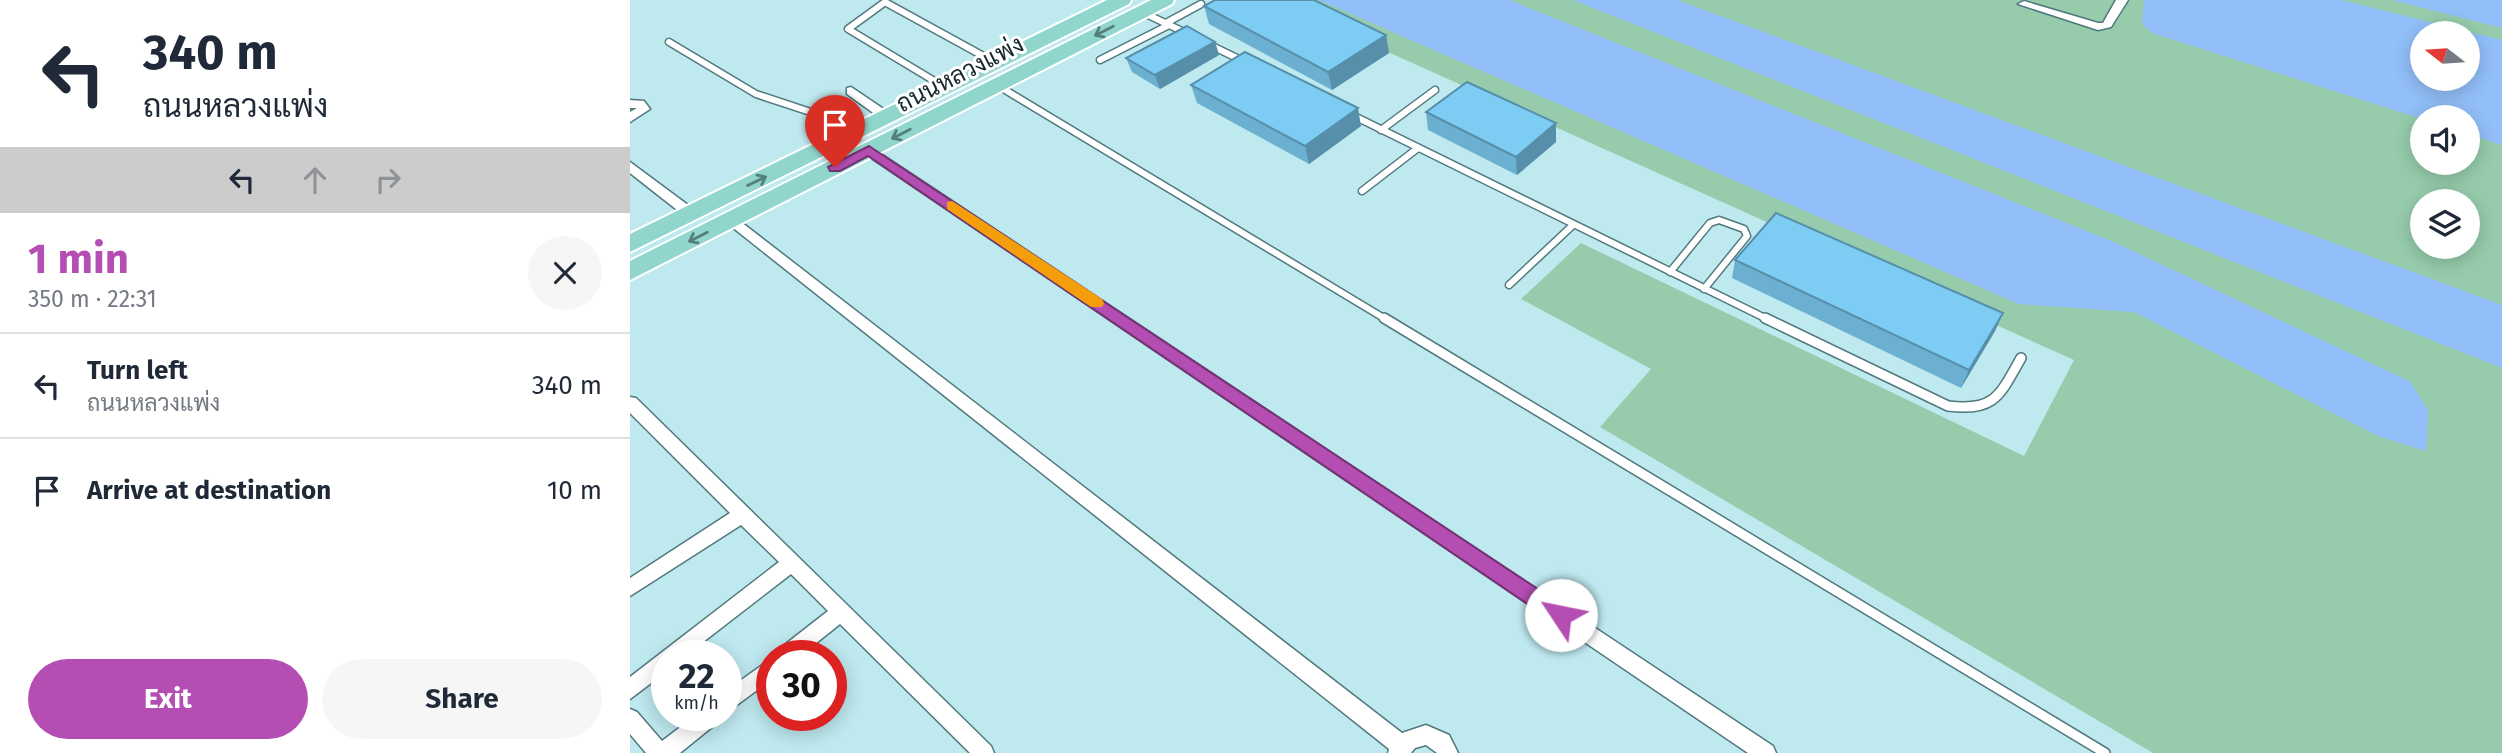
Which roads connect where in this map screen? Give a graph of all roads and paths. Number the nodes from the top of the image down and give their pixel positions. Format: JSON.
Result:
{"nodes":[{"id":1,"x":1120,"y":0,"type":"edge"},
{"id":2,"x":1165,"y":0,"type":"edge"},
{"id":3,"x":2122,"y":0,"type":"edge"},
{"id":4,"x":1201,"y":4,"type":"dead end"},
{"id":5,"x":2024,"y":4,"type":"dead end"},
{"id":6,"x":1142,"y":12,"type":"junction"},
{"id":7,"x":1168,"y":24,"type":"junction"},
{"id":8,"x":1181,"y":31,"type":"junction"},
{"id":9,"x":1169,"y":37,"type":"edge"},
{"id":10,"x":1193,"y":37,"type":"edge"},
{"id":11,"x":668,"y":42,"type":"dead end"},
{"id":12,"x":1206,"y":43,"type":"edge"},
{"id":13,"x":1100,"y":60,"type":"dead end"},
{"id":14,"x":996,"y":63,"type":"junction"},
{"id":15,"x":1256,"y":68,"type":"edge"},
{"id":16,"x":997,"y":85,"type":"junction"},
{"id":17,"x":946,"y":88,"type":"junction"},
{"id":18,"x":1435,"y":90,"type":"dead end"},
{"id":19,"x":851,"y":92,"type":"dead end"},
{"id":20,"x":630,"y":104,"type":"edge"},
{"id":21,"x":1344,"y":111,"type":"edge"},
{"id":22,"x":887,"y":117,"type":"junction"},
{"id":23,"x":630,"y":118,"type":"edge"},
{"id":24,"x":862,"y":129,"type":"junction"},
{"id":25,"x":1381,"y":130,"type":"junction"},
{"id":26,"x":1418,"y":148,"type":"junction"},
{"id":27,"x":869,"y":150,"type":"junction"},
{"id":28,"x":630,"y":166,"type":"edge"},
{"id":29,"x":1362,"y":191,"type":"dead end"},
{"id":30,"x":691,"y":214,"type":"junction"},
{"id":31,"x":732,"y":220,"type":"junction"},
{"id":32,"x":1573,"y":225,"type":"junction"},
{"id":33,"x":630,"y":244,"type":"edge"},
{"id":34,"x":630,"y":271,"type":"edge"},
{"id":35,"x":1670,"y":272,"type":"junction"},
{"id":36,"x":1509,"y":285,"type":"dead end"},
{"id":37,"x":1704,"y":289,"type":"junction"},
{"id":38,"x":2021,"y":358,"type":"dead end"},
{"id":39,"x":630,"y":402,"type":"edge"},
{"id":40,"x":743,"y":514,"type":"junction"},
{"id":41,"x":792,"y":563,"type":"junction"},
{"id":42,"x":630,"y":588,"type":"edge"},
{"id":43,"x":841,"y":612,"type":"junction"},
{"id":44,"x":691,"y":640,"type":"edge"},
{"id":45,"x":805,"y":640,"type":"edge"},
{"id":46,"x":651,"y":672,"type":"edge"},
{"id":47,"x":756,"y":680,"type":"edge"},
{"id":48,"x":630,"y":689,"type":"edge"},
{"id":49,"x":742,"y":690,"type":"edge"},
{"id":50,"x":630,"y":719,"type":"edge"},
{"id":51,"x":690,"y":731,"type":"edge"},
{"id":52,"x":1400,"y":750,"type":"edge"},
{"id":53,"x":661,"y":753,"type":"edge"},
{"id":54,"x":984,"y":753,"type":"edge"},
{"id":55,"x":1448,"y":753,"type":"edge"},
{"id":56,"x":1766,"y":753,"type":"edge"},
{"id":57,"x":2105,"y":753,"type":"edge"}],
"edges":[{"from":1,"to":14,"type":"main road","name":"ถนนหลวงแพ่ง"},
{"from":2,"to":6,"type":"main road","name":"ถนนหลวงแพ่ง"},
{"from":3,"to":5,"type":"street"},
{"from":4,"to":7,"type":"lane"},
{"from":6,"to":7,"type":"lane"},
{"from":6,"to":16,"type":"main road","name":"ถนนหลวงแพ่ง","one_way":true},
{"from":7,"to":8,"type":"lane"},
{"from":7,"to":13,"type":"lane"},
{"from":8,"to":9,"type":"lane"},
{"from":8,"to":10,"type":"lane"},
{"from":11,"to":24,"type":"lane"},
{"from":12,"to":15,"type":"lane"},
{"from":14,"to":17,"type":"main road","name":"ถนนหลวงแพ่ง"},
{"from":14,"to":17,"type":"lane"},
{"from":16,"to":27,"type":"main road","name":"ถนนหลวงแพ่ง","one_way":true},
{"from":16,"to":57,"type":"lane"},
{"from":17,"to":22,"type":"main road","name":"ถนนหลวงแพ่ง"},
{"from":18,"to":25,"type":"lane"},
{"from":19,"to":22,"type":"street"},
{"from":20,"to":23,"type":"street"},
{"from":21,"to":25,"type":"lane"},
{"from":22,"to":24,"type":"main road","name":"ถนนหลวงแพ่ง"},
{"from":30,"to":24,"type":"main road","name":"ถนนหลวงแพ่ง","one_way":true},
{"from":25,"to":26,"type":"lane"},
{"from":26,"to":29,"type":"lane"},
{"from":26,"to":32,"type":"lane"},
{"from":27,"to":31,"type":"main road","name":"ถนนหลวงแพ่ง"},
{"from":27,"to":56,"type":"street"},
{"from":28,"to":30,"type":"street"},
{"from":30,"to":33,"type":"main road","name":"ถนนหลวงแพ่ง"},
{"from":31,"to":34,"type":"main road","name":"ถนนหลวงแพ่ง","one_way":true},
{"from":31,"to":52,"type":"street"},
{"from":32,"to":35,"type":"lane"},
{"from":32,"to":36,"type":"lane"},
{"from":35,"to":37,"type":"lane"},
{"from":35,"to":37,"type":"lane"},
{"from":37,"to":38,"type":"lane"},
{"from":39,"to":40,"type":"street"},
{"from":40,"to":41,"type":"street"},
{"from":40,"to":42,"type":"street"},
{"from":41,"to":43,"type":"street"},
{"from":41,"to":44,"type":"street"},
{"from":43,"to":45,"type":"street"},
{"from":43,"to":54,"type":"street"},
{"from":46,"to":48,"type":"street"},
{"from":47,"to":49,"type":"street"},
{"from":50,"to":53,"type":"street"},
{"from":51,"to":53,"type":"street"},
{"from":52,"to":55,"type":"street"}]}
